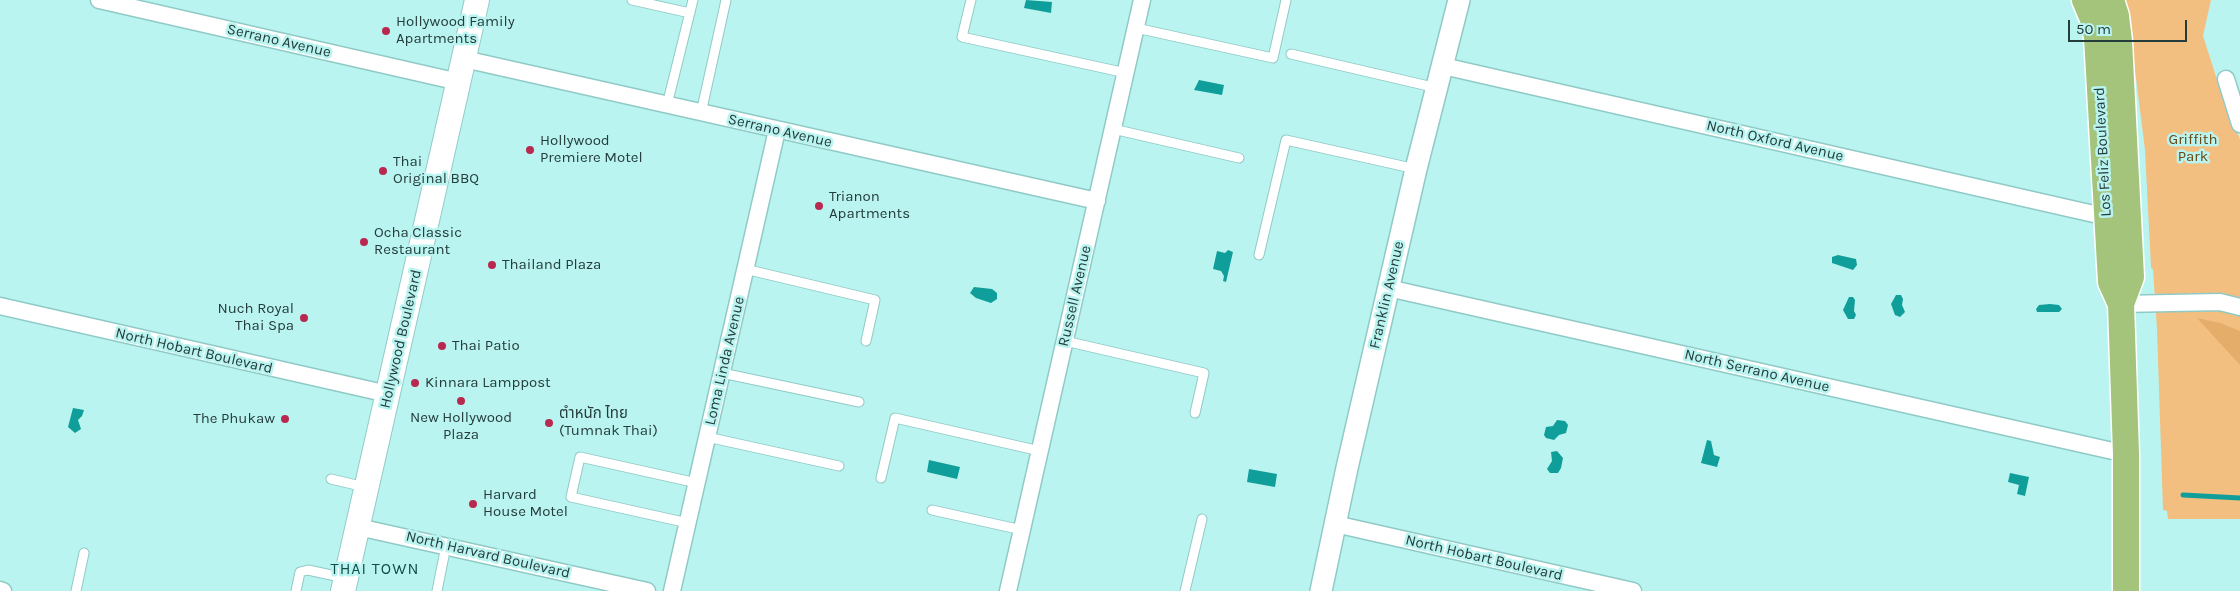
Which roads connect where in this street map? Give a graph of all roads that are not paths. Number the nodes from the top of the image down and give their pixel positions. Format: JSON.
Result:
{"nodes":[{"id":1,"x":99,"y":0,"type":"edge"},
{"id":2,"x":478,"y":0,"type":"edge"},
{"id":3,"x":632,"y":0,"type":"edge"},
{"id":4,"x":693,"y":0,"type":"edge"},
{"id":5,"x":726,"y":0,"type":"edge"},
{"id":6,"x":971,"y":0,"type":"edge"},
{"id":7,"x":1142,"y":0,"type":"edge"},
{"id":8,"x":1286,"y":0,"type":"edge"},
{"id":9,"x":1459,"y":0,"type":"edge"},
{"id":10,"x":2085,"y":0,"type":"edge"},
{"id":11,"x":2111,"y":0,"type":"edge"},
{"id":12,"x":148,"y":5,"type":"edge"},
{"id":13,"x":690,"y":13,"type":"junction"},
{"id":14,"x":1136,"y":28,"type":"junction"},
{"id":15,"x":1291,"y":54,"type":"dead end"},
{"id":16,"x":464,"y":59,"type":"junction"},
{"id":17,"x":1443,"y":66,"type":"junction"},
{"id":18,"x":1126,"y":73,"type":"junction"},
{"id":19,"x":2226,"y":79,"type":"dead end"},
{"id":20,"x":459,"y":82,"type":"junction"},
{"id":21,"x":1437,"y":88,"type":"junction"},
{"id":22,"x":667,"y":105,"type":"junction"},
{"id":23,"x":701,"y":112,"type":"junction"},
{"id":24,"x":2240,"y":124,"type":"edge"},
{"id":25,"x":1113,"y":128,"type":"junction"},
{"id":26,"x":777,"y":130,"type":"junction"},
{"id":27,"x":1239,"y":158,"type":"dead end"},
{"id":28,"x":1416,"y":169,"type":"junction"},
{"id":29,"x":1097,"y":201,"type":"junction"},
{"id":30,"x":2107,"y":217,"type":"junction"},
{"id":31,"x":1259,"y":255,"type":"dead end"},
{"id":32,"x":745,"y":270,"type":"junction"},
{"id":33,"x":1388,"y":288,"type":"junction"},
{"id":34,"x":2121,"y":304,"type":"junction"},
{"id":35,"x":0,"y":306,"type":"edge"},
{"id":36,"x":2240,"y":307,"type":"edge"},
{"id":37,"x":866,"y":341,"type":"dead end"},
{"id":38,"x":1065,"y":341,"type":"junction"},
{"id":39,"x":722,"y":373,"type":"junction"},
{"id":40,"x":388,"y":394,"type":"junction"},
{"id":41,"x":859,"y":402,"type":"dead end"},
{"id":42,"x":1195,"y":412,"type":"dead end"},
{"id":43,"x":707,"y":437,"type":"junction"},
{"id":44,"x":1040,"y":451,"type":"junction"},
{"id":45,"x":2126,"y":454,"type":"junction"},
{"id":46,"x":839,"y":466,"type":"dead end"},
{"id":47,"x":881,"y":478,"type":"dead end"},
{"id":48,"x":331,"y":480,"type":"dead end"},
{"id":49,"x":697,"y":483,"type":"junction"},
{"id":50,"x":367,"y":487,"type":"junction"},
{"id":51,"x":932,"y":510,"type":"dead end"},
{"id":52,"x":1202,"y":519,"type":"dead end"},
{"id":53,"x":688,"y":523,"type":"junction"},
{"id":54,"x":1335,"y":524,"type":"junction"},
{"id":55,"x":358,"y":526,"type":"junction"},
{"id":56,"x":1022,"y":530,"type":"junction"},
{"id":57,"x":446,"y":546,"type":"junction"},
{"id":58,"x":84,"y":552,"type":"dead end"},
{"id":59,"x":344,"y":585,"type":"edge"},
{"id":60,"x":76,"y":591,"type":"edge"},
{"id":61,"x":296,"y":591,"type":"edge"},
{"id":62,"x":436,"y":591,"type":"edge"},
{"id":63,"x":647,"y":591,"type":"edge"},
{"id":64,"x":672,"y":591,"type":"edge"},
{"id":65,"x":1008,"y":591,"type":"edge"},
{"id":66,"x":1185,"y":591,"type":"edge"},
{"id":67,"x":1321,"y":591,"type":"edge"},
{"id":68,"x":1632,"y":591,"type":"edge"},
{"id":69,"x":2126,"y":591,"type":"edge"}],
"edges":[{"from":1,"to":12,"type":"street","name":"Serrano Avenue"},
{"from":2,"to":16,"type":"main road","name":"Hollywood Boulevard"},
{"from":3,"to":13,"type":"lane"},
{"from":4,"to":13,"type":"lane"},
{"from":5,"to":23,"type":"lane"},
{"from":6,"to":18,"type":"lane"},
{"from":7,"to":14,"type":"street","name":"Russell Avenue"},
{"from":8,"to":14,"type":"lane"},
{"from":9,"to":17,"type":"street","name":"Franklin Avenue"},
{"from":10,"to":30,"type":"main road","name":"Los Feliz Boulevard"},
{"from":11,"to":34,"type":"main road","name":"Los Feliz Boulevard"},
{"from":12,"to":20,"type":"street","name":"Serrano Avenue"},
{"from":13,"to":22,"type":"lane"},
{"from":14,"to":18,"type":"street","name":"Russell Avenue"},
{"from":15,"to":21,"type":"lane"},
{"from":16,"to":20,"type":"main road","name":"Hollywood Boulevard"},
{"from":16,"to":22,"type":"street","name":"Serrano Avenue"},
{"from":17,"to":21,"type":"street","name":"Franklin Avenue"},
{"from":17,"to":30,"type":"street","name":"North Oxford Avenue"},
{"from":18,"to":25,"type":"street","name":"Russell Avenue"},
{"from":19,"to":24,"type":"street"},
{"from":20,"to":40,"type":"main road","name":"Hollywood Boulevard"},
{"from":21,"to":28,"type":"street","name":"Franklin Avenue"},
{"from":22,"to":23,"type":"street","name":"Serrano Avenue"},
{"from":23,"to":26,"type":"street","name":"Serrano Avenue"},
{"from":25,"to":27,"type":"lane"},
{"from":25,"to":29,"type":"street","name":"Russell Avenue"},
{"from":26,"to":29,"type":"street","name":"Serrano Avenue"},
{"from":26,"to":32,"type":"street","name":"Loma Linda Avenue"},
{"from":28,"to":31,"type":"lane"},
{"from":28,"to":33,"type":"street","name":"Franklin Avenue"},
{"from":29,"to":38,"type":"street","name":"Russell Avenue"},
{"from":30,"to":34,"type":"main road","name":"Los Feliz Boulevard"},
{"from":32,"to":37,"type":"lane"},
{"from":32,"to":39,"type":"street","name":"Loma Linda Avenue"},
{"from":33,"to":45,"type":"street","name":"North Serrano Avenue"},
{"from":33,"to":54,"type":"street","name":"Franklin Avenue"},
{"from":34,"to":36,"type":"street"},
{"from":34,"to":45,"type":"main road","name":"Los Feliz Boulevard"},
{"from":35,"to":40,"type":"street","name":"North Hobart Boulevard"},
{"from":38,"to":42,"type":"lane"},
{"from":38,"to":44,"type":"street","name":"Russell Avenue"},
{"from":39,"to":41,"type":"lane"},
{"from":39,"to":43,"type":"street","name":"Loma Linda Avenue"},
{"from":40,"to":50,"type":"main road","name":"Hollywood Boulevard"},
{"from":43,"to":46,"type":"lane"},
{"from":43,"to":49,"type":"street","name":"Loma Linda Avenue"},
{"from":44,"to":47,"type":"lane"},
{"from":44,"to":56,"type":"street","name":"Russell Avenue"},
{"from":45,"to":69,"type":"main road","name":"Los Feliz Boulevard"},
{"from":48,"to":50,"type":"lane"},
{"from":49,"to":53,"type":"street","name":"Loma Linda Avenue"},
{"from":49,"to":53,"type":"lane"},
{"from":50,"to":55,"type":"main road","name":"Hollywood Boulevard"},
{"from":51,"to":56,"type":"lane"},
{"from":52,"to":66,"type":"lane"},
{"from":53,"to":64,"type":"street","name":"Loma Linda Avenue"},
{"from":54,"to":67,"type":"street","name":"Franklin Avenue"},
{"from":54,"to":68,"type":"street","name":"North Hobart Boulevard"},
{"from":55,"to":57,"type":"street","name":"North Harvard Boulevard"},
{"from":55,"to":59,"type":"main road","name":"Hollywood Boulevard"},
{"from":56,"to":65,"type":"street","name":"Russell Avenue"},
{"from":57,"to":62,"type":"lane"},
{"from":57,"to":63,"type":"street","name":"North Harvard Boulevard"},
{"from":58,"to":60,"type":"lane"},
{"from":59,"to":61,"type":"lane"}]}
